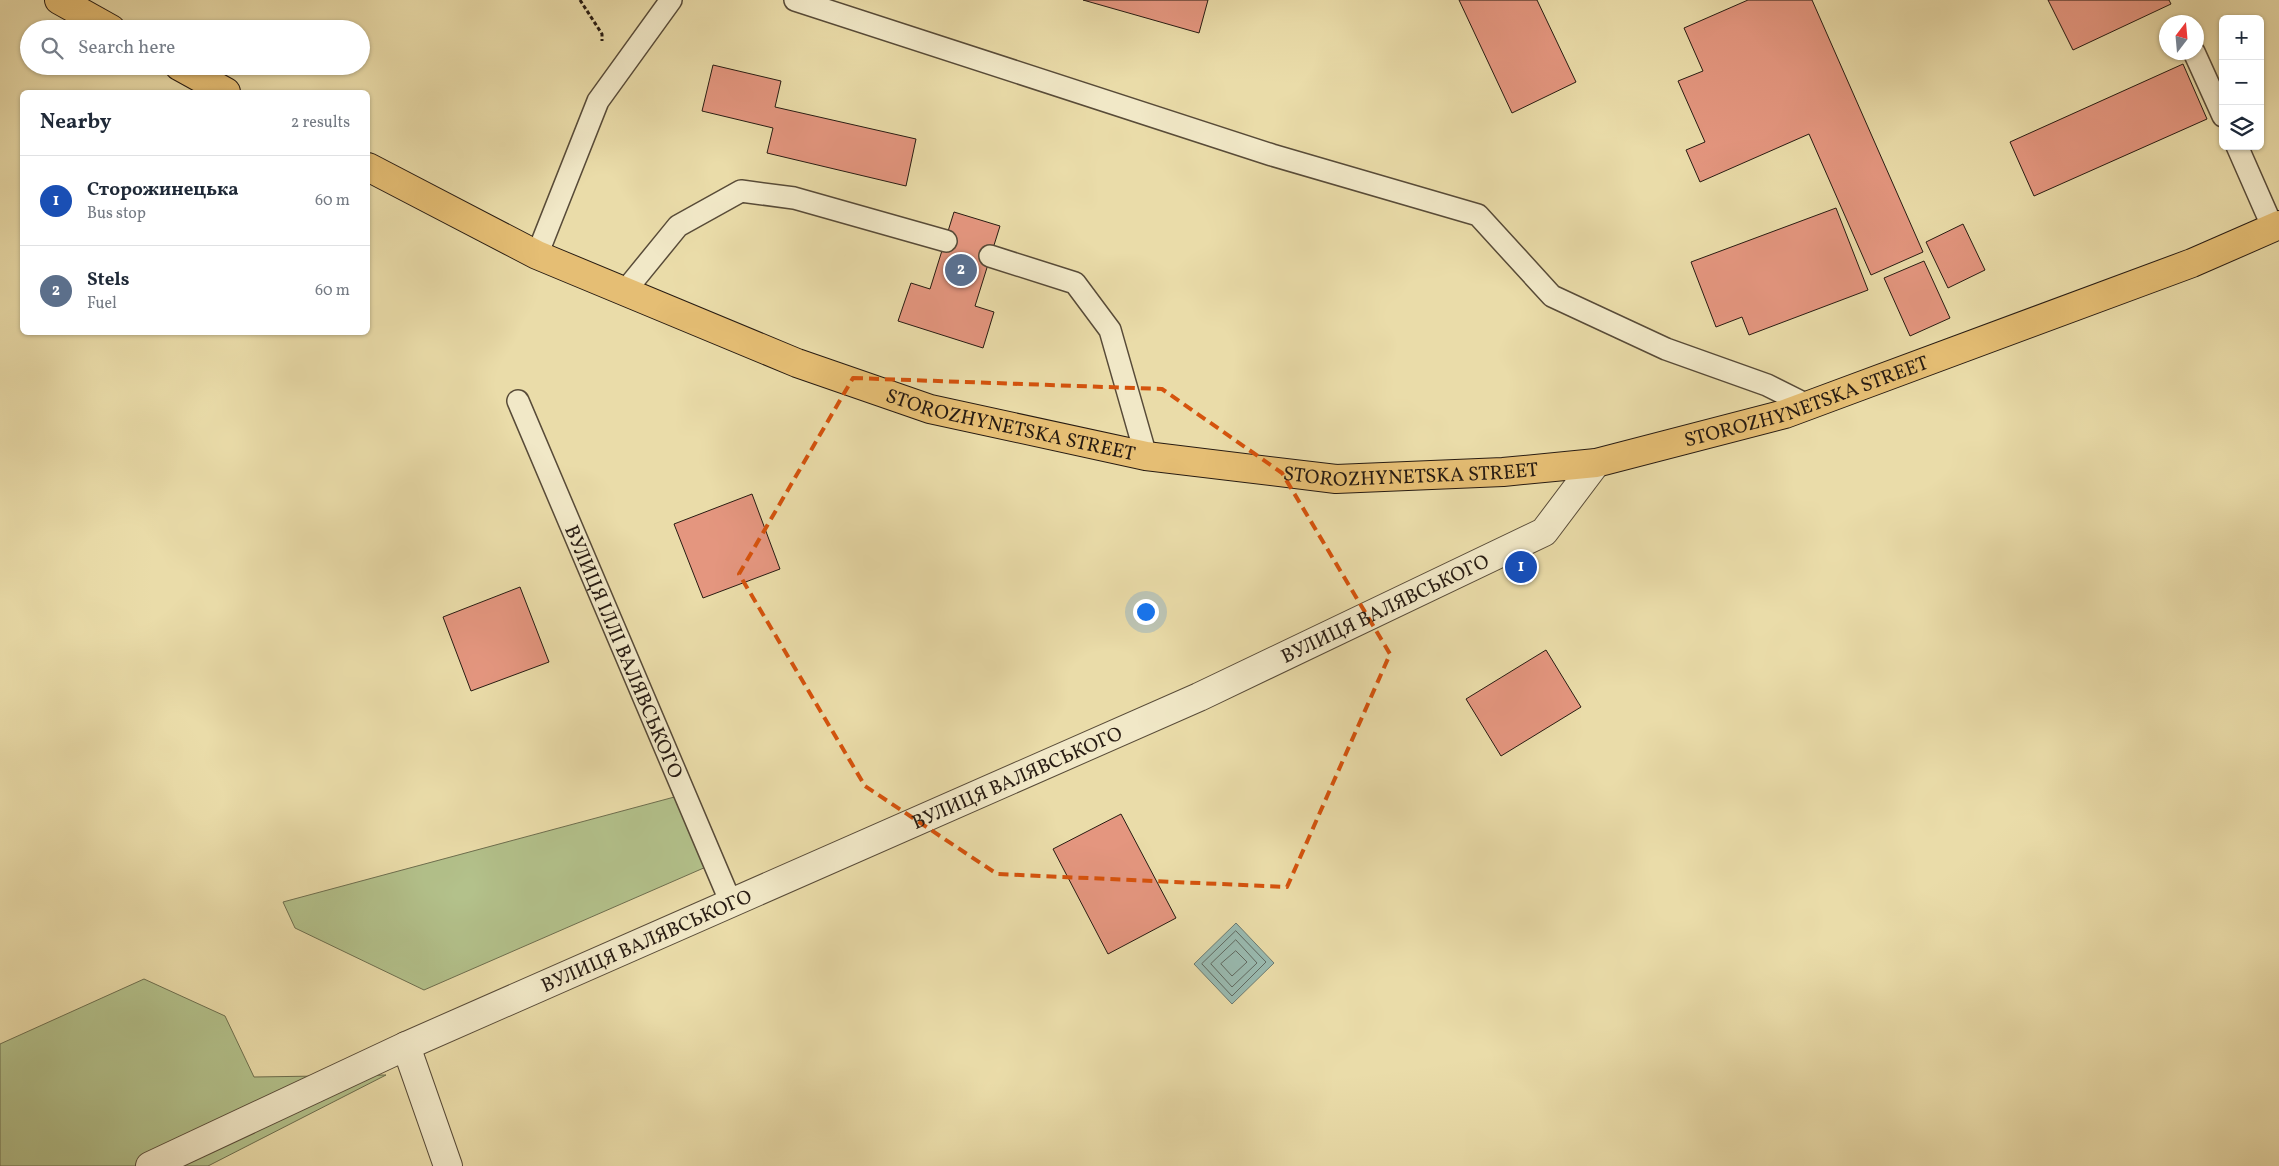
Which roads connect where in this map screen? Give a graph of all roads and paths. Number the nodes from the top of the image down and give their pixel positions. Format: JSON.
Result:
{"nodes":[{"id":1,"x":59,"y":0,"type":"edge"},
{"id":2,"x":671,"y":0,"type":"edge"},
{"id":3,"x":795,"y":0,"type":"edge"},
{"id":4,"x":95,"y":20,"type":"edge"},
{"id":5,"x":2198,"y":60,"type":"edge"},
{"id":6,"x":195,"y":75,"type":"edge"},
{"id":7,"x":222,"y":90,"type":"edge"},
{"id":8,"x":2219,"y":107,"type":"edge"},
{"id":9,"x":2238,"y":150,"type":"edge"},
{"id":10,"x":370,"y":168,"type":"edge"},
{"id":11,"x":2276,"y":227,"type":"edge"},
{"id":12,"x":946,"y":241,"type":"dead end"},
{"id":13,"x":537,"y":255,"type":"junction"},
{"id":14,"x":990,"y":256,"type":"dead end"},
{"id":15,"x":625,"y":291,"type":"junction"},
{"id":16,"x":518,"y":400,"type":"dead end"},
{"id":17,"x":1807,"y":405,"type":"junction"},
{"id":18,"x":1146,"y":456,"type":"junction"},
{"id":19,"x":1596,"y":462,"type":"junction"},
{"id":20,"x":731,"y":903,"type":"junction"},
{"id":21,"x":406,"y":1046,"type":"junction"},
{"id":22,"x":150,"y":1166,"type":"edge"},
{"id":23,"x":448,"y":1166,"type":"edge"}],
"edges":[{"from":1,"to":4,"type":"main road"},
{"from":2,"to":13,"type":"lane"},
{"from":3,"to":17,"type":"lane"},
{"from":5,"to":8,"type":"lane"},
{"from":6,"to":7,"type":"main road"},
{"from":9,"to":11,"type":"lane"},
{"from":10,"to":13,"type":"main road","name":"STOROZHYNETSKA STREET"},
{"from":11,"to":17,"type":"main road","name":"STOROZHYNETSKA STREET"},
{"from":12,"to":15,"type":"lane"},
{"from":13,"to":15,"type":"main road","name":"STOROZHYNETSKA STREET"},
{"from":14,"to":18,"type":"lane"},
{"from":15,"to":18,"type":"main road","name":"STOROZHYNETSKA STREET"},
{"from":16,"to":20,"type":"lane","name":"ВУЛИЦЯ ІЛЛІ ВАЛЯВСЬКОГО"},
{"from":17,"to":19,"type":"main road","name":"STOROZHYNETSKA STREET"},
{"from":18,"to":19,"type":"main road","name":"STOROZHYNETSKA STREET"},
{"from":19,"to":20,"type":"street","name":"ВУЛИЦЯ ВАЛЯВСЬКОГО"},
{"from":20,"to":21,"type":"street","name":"ВУЛИЦЯ ВАЛЯВСЬКОГО"},
{"from":21,"to":22,"type":"street","name":"ВУЛИЦЯ ВАЛЯВСЬКОГО"},
{"from":21,"to":23,"type":"street"}]}
